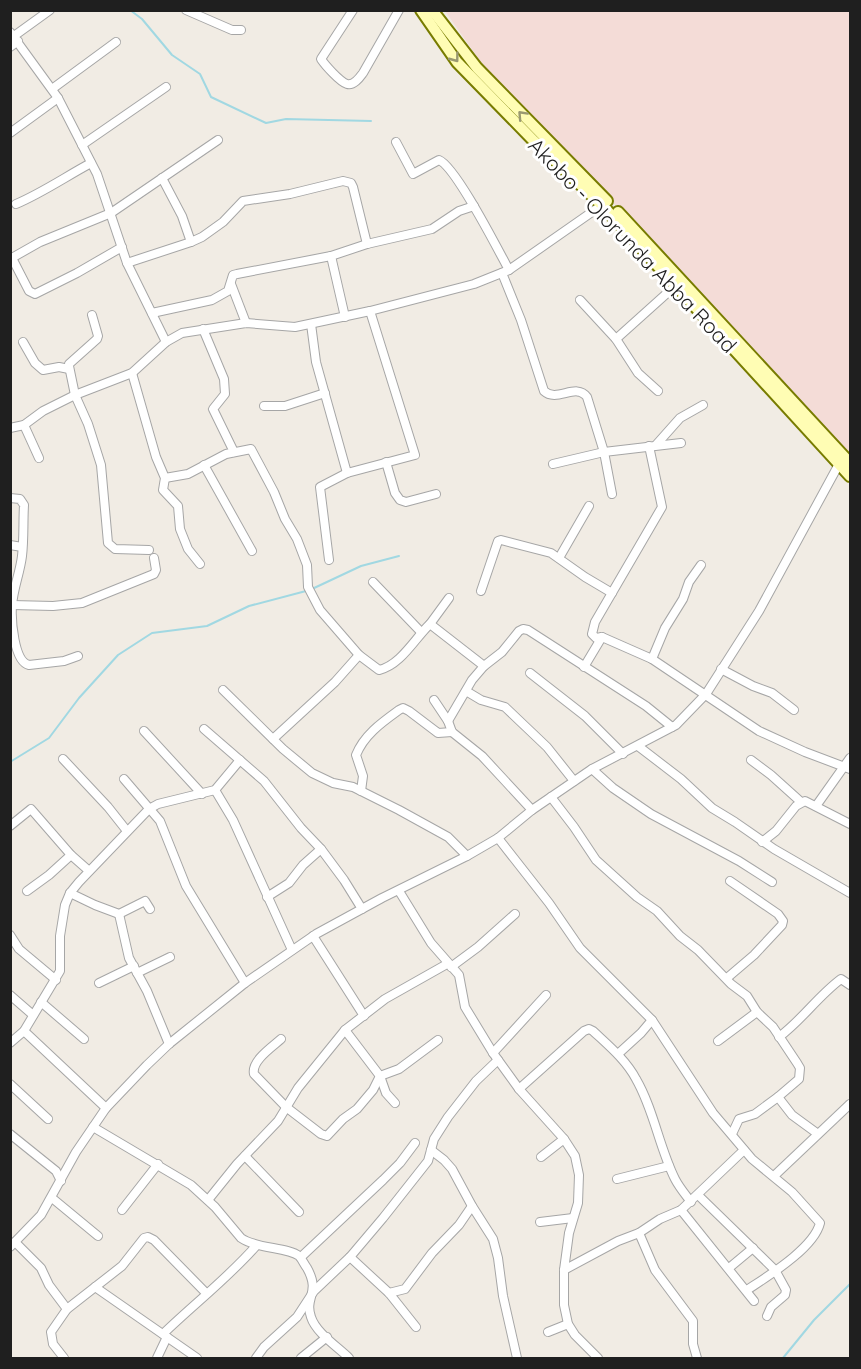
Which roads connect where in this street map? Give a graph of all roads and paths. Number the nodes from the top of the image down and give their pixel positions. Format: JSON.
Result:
{"nodes":[{"id":1,"x":50,"y":10,"type":"edge"},
{"id":2,"x":186,"y":10,"type":"edge"},
{"id":3,"x":353,"y":10,"type":"edge"},
{"id":4,"x":399,"y":10,"type":"edge"},
{"id":5,"x":421,"y":10,"type":"edge"},
{"id":6,"x":432,"y":10,"type":"edge"},
{"id":7,"x":241,"y":30,"type":"dead end"},
{"id":8,"x":14,"y":37,"type":"edge"},
{"id":9,"x":116,"y":42,"type":"dead end"},
{"id":10,"x":10,"y":47,"type":"edge"},
{"id":11,"x":166,"y":87,"type":"dead end"},
{"id":12,"x":52,"y":89,"type":"junction"},
{"id":13,"x":58,"y":98,"type":"junction"},
{"id":14,"x":500,"y":99,"type":"junction"},
{"id":15,"x":10,"y":133,"type":"edge"},
{"id":16,"x":218,"y":140,"type":"dead end"},
{"id":17,"x":396,"y":142,"type":"dead end"},
{"id":18,"x":82,"y":145,"type":"junction"},
{"id":19,"x":91,"y":163,"type":"junction"},
{"id":20,"x":162,"y":178,"type":"junction"},
{"id":21,"x":16,"y":204,"type":"dead end"},
{"id":22,"x":602,"y":205,"type":"junction"},
{"id":23,"x":474,"y":206,"type":"junction"},
{"id":24,"x":111,"y":213,"type":"junction"},
{"id":25,"x":192,"y":242,"type":"junction"},
{"id":26,"x":366,"y":244,"type":"junction"},
{"id":27,"x":122,"y":247,"type":"junction"},
{"id":28,"x":331,"y":256,"type":"junction"},
{"id":29,"x":11,"y":258,"type":"edge"},
{"id":30,"x":127,"y":262,"type":"junction"},
{"id":31,"x":506,"y":272,"type":"junction"},
{"id":32,"x":231,"y":284,"type":"junction"},
{"id":33,"x":675,"y":286,"type":"junction"},
{"id":34,"x":580,"y":300,"type":"dead end"},
{"id":35,"x":370,"y":311,"type":"junction"},
{"id":36,"x":152,"y":313,"type":"junction"},
{"id":37,"x":92,"y":315,"type":"dead end"},
{"id":38,"x":345,"y":317,"type":"junction"},
{"id":39,"x":246,"y":323,"type":"junction"},
{"id":40,"x":311,"y":324,"type":"junction"},
{"id":41,"x":203,"y":329,"type":"junction"},
{"id":42,"x":616,"y":339,"type":"junction"},
{"id":43,"x":23,"y":342,"type":"dead end"},
{"id":44,"x":166,"y":342,"type":"junction"},
{"id":45,"x":69,"y":369,"type":"junction"},
{"id":46,"x":132,"y":373,"type":"junction"},
{"id":47,"x":658,"y":392,"type":"dead end"},
{"id":48,"x":325,"y":393,"type":"junction"},
{"id":49,"x":75,"y":394,"type":"junction"},
{"id":50,"x":703,"y":405,"type":"dead end"},
{"id":51,"x":264,"y":406,"type":"dead end"},
{"id":52,"x":24,"y":425,"type":"junction"},
{"id":53,"x":10,"y":428,"type":"edge"},
{"id":54,"x":681,"y":443,"type":"dead end"},
{"id":55,"x":652,"y":446,"type":"junction"},
{"id":56,"x":234,"y":452,"type":"junction"},
{"id":57,"x":604,"y":452,"type":"junction"},
{"id":58,"x":39,"y":458,"type":"dead end"},
{"id":59,"x":386,"y":462,"type":"junction"},
{"id":60,"x":553,"y":464,"type":"dead end"},
{"id":61,"x":845,"y":464,"type":"edge"},
{"id":62,"x":204,"y":465,"type":"junction"},
{"id":63,"x":347,"y":473,"type":"junction"},
{"id":64,"x":850,"y":476,"type":"edge"},
{"id":65,"x":165,"y":477,"type":"junction"},
{"id":66,"x":436,"y":494,"type":"dead end"},
{"id":67,"x":612,"y":494,"type":"dead end"},
{"id":68,"x":10,"y":498,"type":"edge"},
{"id":69,"x":589,"y":506,"type":"dead end"},
{"id":70,"x":10,"y":545,"type":"edge"},
{"id":71,"x":22,"y":547,"type":"junction"},
{"id":72,"x":149,"y":550,"type":"dead end"},
{"id":73,"x":252,"y":551,"type":"dead end"},
{"id":74,"x":154,"y":558,"type":"dead end"},
{"id":75,"x":560,"y":558,"type":"junction"},
{"id":76,"x":328,"y":560,"type":"dead end"},
{"id":77,"x":200,"y":564,"type":"dead end"},
{"id":78,"x":702,"y":565,"type":"dead end"},
{"id":79,"x":373,"y":582,"type":"dead end"},
{"id":80,"x":481,"y":591,"type":"dead end"},
{"id":81,"x":612,"y":593,"type":"junction"},
{"id":82,"x":449,"y":598,"type":"dead end"},
{"id":83,"x":12,"y":605,"type":"edge"},
{"id":84,"x":430,"y":624,"type":"junction"},
{"id":85,"x":421,"y":632,"type":"junction"},
{"id":86,"x":602,"y":637,"type":"junction"},
{"id":87,"x":359,"y":655,"type":"junction"},
{"id":88,"x":78,"y":656,"type":"dead end"},
{"id":89,"x":652,"y":659,"type":"junction"},
{"id":90,"x":484,"y":666,"type":"junction"},
{"id":91,"x":584,"y":667,"type":"junction"},
{"id":92,"x":721,"y":669,"type":"junction"},
{"id":93,"x":530,"y":674,"type":"dead end"},
{"id":94,"x":223,"y":690,"type":"dead end"},
{"id":95,"x":466,"y":691,"type":"junction"},
{"id":96,"x":706,"y":694,"type":"junction"},
{"id":97,"x":434,"y":700,"type":"dead end"},
{"id":98,"x":794,"y":710,"type":"dead end"},
{"id":99,"x":448,"y":721,"type":"junction"},
{"id":100,"x":672,"y":727,"type":"junction"},
{"id":101,"x":204,"y":729,"type":"dead end"},
{"id":102,"x":144,"y":731,"type":"dead end"},
{"id":103,"x":452,"y":732,"type":"junction"},
{"id":104,"x":273,"y":739,"type":"junction"},
{"id":105,"x":638,"y":746,"type":"junction"},
{"id":106,"x":623,"y":753,"type":"junction"},
{"id":107,"x":850,"y":758,"type":"edge"},
{"id":108,"x":63,"y":759,"type":"dead end"},
{"id":109,"x":240,"y":760,"type":"junction"},
{"id":110,"x":751,"y":760,"type":"dead end"},
{"id":111,"x":848,"y":768,"type":"edge"},
{"id":112,"x":592,"y":769,"type":"junction"},
{"id":113,"x":124,"y":779,"type":"dead end"},
{"id":114,"x":574,"y":781,"type":"junction"},
{"id":115,"x":215,"y":790,"type":"junction"},
{"id":116,"x":361,"y":791,"type":"junction"},
{"id":117,"x":202,"y":794,"type":"junction"},
{"id":118,"x":551,"y":797,"type":"junction"},
{"id":119,"x":801,"y":802,"type":"junction"},
{"id":120,"x":816,"y":806,"type":"junction"},
{"id":121,"x":149,"y":809,"type":"junction"},
{"id":122,"x":532,"y":810,"type":"junction"},
{"id":123,"x":850,"y":824,"type":"edge"},
{"id":124,"x":10,"y":826,"type":"edge"},
{"id":125,"x":127,"y":831,"type":"junction"},
{"id":126,"x":498,"y":838,"type":"junction"},
{"id":127,"x":762,"y":842,"type":"junction"},
{"id":128,"x":321,"y":849,"type":"junction"},
{"id":129,"x":71,"y":855,"type":"junction"},
{"id":130,"x":467,"y":856,"type":"junction"},
{"id":131,"x":88,"y":870,"type":"junction"},
{"id":132,"x":729,"y":881,"type":"dead end"},
{"id":133,"x":772,"y":882,"type":"dead end"},
{"id":134,"x":27,"y":891,"type":"dead end"},
{"id":135,"x":399,"y":891,"type":"junction"},
{"id":136,"x":70,"y":893,"type":"junction"},
{"id":137,"x":850,"y":893,"type":"edge"},
{"id":138,"x":267,"y":897,"type":"junction"},
{"id":139,"x":150,"y":909,"type":"dead end"},
{"id":140,"x":362,"y":909,"type":"junction"},
{"id":141,"x":119,"y":914,"type":"junction"},
{"id":142,"x":515,"y":914,"type":"dead end"},
{"id":143,"x":10,"y":935,"type":"edge"},
{"id":144,"x":313,"y":936,"type":"junction"},
{"id":145,"x":292,"y":950,"type":"junction"},
{"id":146,"x":170,"y":957,"type":"dead end"},
{"id":147,"x":449,"y":965,"type":"junction"},
{"id":148,"x":135,"y":969,"type":"junction"},
{"id":149,"x":727,"y":978,"type":"junction"},
{"id":150,"x":56,"y":980,"type":"junction"},
{"id":151,"x":99,"y":983,"type":"dead end"},
{"id":152,"x":245,"y":983,"type":"junction"},
{"id":153,"x":850,"y":985,"type":"edge"},
{"id":154,"x":10,"y":995,"type":"edge"},
{"id":155,"x":546,"y":995,"type":"dead end"},
{"id":156,"x":41,"y":1002,"type":"junction"},
{"id":157,"x":757,"y":1012,"type":"junction"},
{"id":158,"x":33,"y":1015,"type":"junction"},
{"id":159,"x":364,"y":1016,"type":"junction"},
{"id":160,"x":652,"y":1020,"type":"junction"},
{"id":161,"x":345,"y":1030,"type":"junction"},
{"id":162,"x":24,"y":1031,"type":"junction"},
{"id":163,"x":779,"y":1037,"type":"junction"},
{"id":164,"x":84,"y":1039,"type":"dead end"},
{"id":165,"x":281,"y":1039,"type":"dead end"},
{"id":166,"x":438,"y":1040,"type":"dead end"},
{"id":167,"x":718,"y":1041,"type":"dead end"},
{"id":168,"x":10,"y":1043,"type":"edge"},
{"id":169,"x":169,"y":1044,"type":"junction"},
{"id":170,"x":618,"y":1054,"type":"junction"},
{"id":171,"x":495,"y":1056,"type":"junction"},
{"id":172,"x":380,"y":1076,"type":"junction"},
{"id":173,"x":10,"y":1084,"type":"edge"},
{"id":174,"x":519,"y":1089,"type":"junction"},
{"id":175,"x":778,"y":1097,"type":"junction"},
{"id":176,"x":395,"y":1103,"type":"dead end"},
{"id":177,"x":850,"y":1104,"type":"edge"},
{"id":178,"x":286,"y":1107,"type":"junction"},
{"id":179,"x":106,"y":1108,"type":"junction"},
{"id":180,"x":48,"y":1119,"type":"dead end"},
{"id":181,"x":93,"y":1127,"type":"junction"},
{"id":182,"x":10,"y":1134,"type":"edge"},
{"id":183,"x":732,"y":1134,"type":"junction"},
{"id":184,"x":818,"y":1134,"type":"junction"},
{"id":185,"x":564,"y":1139,"type":"junction"},
{"id":186,"x":415,"y":1143,"type":"dead end"},
{"id":187,"x":431,"y":1150,"type":"junction"},
{"id":188,"x":744,"y":1150,"type":"junction"},
{"id":189,"x":245,"y":1156,"type":"junction"},
{"id":190,"x":541,"y":1157,"type":"dead end"},
{"id":191,"x":158,"y":1164,"type":"junction"},
{"id":192,"x":669,"y":1166,"type":"junction"},
{"id":193,"x":774,"y":1176,"type":"junction"},
{"id":194,"x":617,"y":1179,"type":"dead end"},
{"id":195,"x":61,"y":1180,"type":"junction"},
{"id":196,"x":698,"y":1195,"type":"junction"},
{"id":197,"x":52,"y":1198,"type":"junction"},
{"id":198,"x":208,"y":1200,"type":"junction"},
{"id":199,"x":691,"y":1202,"type":"junction"},
{"id":200,"x":472,"y":1206,"type":"junction"},
{"id":201,"x":122,"y":1210,"type":"dead end"},
{"id":202,"x":681,"y":1210,"type":"junction"},
{"id":203,"x":299,"y":1212,"type":"dead end"},
{"id":204,"x":573,"y":1218,"type":"junction"},
{"id":205,"x":540,"y":1222,"type":"dead end"},
{"id":206,"x":639,"y":1233,"type":"junction"},
{"id":207,"x":98,"y":1236,"type":"dead end"},
{"id":208,"x":13,"y":1244,"type":"edge"},
{"id":209,"x":256,"y":1246,"type":"junction"},
{"id":210,"x":753,"y":1248,"type":"junction"},
{"id":211,"x":301,"y":1257,"type":"junction"},
{"id":212,"x":350,"y":1257,"type":"junction"},
{"id":213,"x":729,"y":1268,"type":"junction"},
{"id":214,"x":564,"y":1270,"type":"junction"},
{"id":215,"x":775,"y":1270,"type":"junction"},
{"id":216,"x":95,"y":1287,"type":"junction"},
{"id":217,"x":747,"y":1290,"type":"junction"},
{"id":218,"x":314,"y":1291,"type":"junction"},
{"id":219,"x":206,"y":1293,"type":"junction"},
{"id":220,"x":389,"y":1293,"type":"junction"},
{"id":221,"x":754,"y":1301,"type":"dead end"},
{"id":222,"x":68,"y":1309,"type":"junction"},
{"id":223,"x":767,"y":1316,"type":"dead end"},
{"id":224,"x":568,"y":1324,"type":"junction"},
{"id":225,"x":416,"y":1327,"type":"dead end"},
{"id":226,"x":548,"y":1332,"type":"dead end"},
{"id":227,"x":165,"y":1336,"type":"junction"},
{"id":228,"x":327,"y":1337,"type":"junction"},
{"id":229,"x":64,"y":1359,"type":"edge"},
{"id":230,"x":157,"y":1359,"type":"edge"},
{"id":231,"x":197,"y":1359,"type":"edge"},
{"id":232,"x":256,"y":1359,"type":"edge"},
{"id":233,"x":302,"y":1359,"type":"edge"},
{"id":234,"x":350,"y":1359,"type":"edge"},
{"id":235,"x":517,"y":1359,"type":"edge"},
{"id":236,"x":598,"y":1359,"type":"edge"},
{"id":237,"x":697,"y":1359,"type":"edge"}],
"edges":[{"from":1,"to":8,"type":"street"},
{"from":2,"to":7,"type":"street"},
{"from":3,"to":4,"type":"street"},
{"from":5,"to":14,"type":"main road","name":"Akobo - Olorunda Abba Road","one_way":true},
{"from":6,"to":14,"type":"main road","name":"Akobo - Olorunda Abba Road"},
{"from":8,"to":10,"type":"street"},
{"from":8,"to":12,"type":"street"},
{"from":9,"to":12,"type":"street"},
{"from":11,"to":18,"type":"street"},
{"from":12,"to":13,"type":"street"},
{"from":13,"to":15,"type":"street"},
{"from":13,"to":18,"type":"street"},
{"from":14,"to":22,"type":"main road","name":"Akobo - Olorunda Abba Road"},
{"from":61,"to":14,"type":"main road","name":"Akobo - Olorunda Abba Road","one_way":true},
{"from":16,"to":20,"type":"street"},
{"from":17,"to":23,"type":"street"},
{"from":18,"to":19,"type":"street"},
{"from":19,"to":21,"type":"street"},
{"from":19,"to":24,"type":"street"},
{"from":20,"to":24,"type":"street"},
{"from":20,"to":25,"type":"street"},
{"from":22,"to":31,"type":"street"},
{"from":22,"to":33,"type":"main road","name":"Akobo - Olorunda Abba Road"},
{"from":23,"to":26,"type":"street"},
{"from":23,"to":31,"type":"street"},
{"from":24,"to":27,"type":"street"},
{"from":24,"to":29,"type":"street"},
{"from":25,"to":26,"type":"street"},
{"from":25,"to":30,"type":"street"},
{"from":26,"to":28,"type":"street"},
{"from":27,"to":29,"type":"street"},
{"from":27,"to":30,"type":"street"},
{"from":28,"to":32,"type":"street"},
{"from":28,"to":38,"type":"street"},
{"from":30,"to":36,"type":"street"},
{"from":31,"to":35,"type":"street"},
{"from":31,"to":57,"type":"street"},
{"from":32,"to":36,"type":"street"},
{"from":32,"to":39,"type":"street"},
{"from":33,"to":42,"type":"street"},
{"from":33,"to":61,"type":"main road","name":"Akobo - Olorunda Abba Road"},
{"from":34,"to":42,"type":"street"},
{"from":35,"to":38,"type":"street"},
{"from":35,"to":59,"type":"street"},
{"from":36,"to":44,"type":"street"},
{"from":37,"to":45,"type":"street"},
{"from":38,"to":40,"type":"street"},
{"from":39,"to":40,"type":"street"},
{"from":39,"to":41,"type":"street"},
{"from":40,"to":48,"type":"street"},
{"from":41,"to":44,"type":"street"},
{"from":41,"to":56,"type":"street"},
{"from":42,"to":47,"type":"street"},
{"from":43,"to":45,"type":"street"},
{"from":44,"to":46,"type":"street"},
{"from":45,"to":49,"type":"street"},
{"from":46,"to":49,"type":"street"},
{"from":46,"to":65,"type":"street"},
{"from":48,"to":51,"type":"street"},
{"from":48,"to":63,"type":"street"},
{"from":49,"to":52,"type":"street"},
{"from":49,"to":72,"type":"street"},
{"from":50,"to":55,"type":"street"},
{"from":52,"to":53,"type":"street"},
{"from":52,"to":58,"type":"street"},
{"from":54,"to":55,"type":"street"},
{"from":55,"to":57,"type":"street"},
{"from":55,"to":81,"type":"street"},
{"from":56,"to":62,"type":"street"},
{"from":56,"to":87,"type":"street"},
{"from":57,"to":60,"type":"street"},
{"from":57,"to":67,"type":"street"},
{"from":59,"to":63,"type":"street"},
{"from":59,"to":66,"type":"street"},
{"from":61,"to":64,"type":"main road","name":"Akobo - Olorunda Abba Road"},
{"from":61,"to":92,"type":"street"},
{"from":62,"to":65,"type":"street"},
{"from":62,"to":73,"type":"street"},
{"from":63,"to":76,"type":"street"},
{"from":65,"to":77,"type":"street"},
{"from":68,"to":71,"type":"street"},
{"from":69,"to":75,"type":"street"},
{"from":70,"to":71,"type":"street"},
{"from":71,"to":83,"type":"street"},
{"from":74,"to":83,"type":"street"},
{"from":75,"to":80,"type":"street"},
{"from":75,"to":81,"type":"street"},
{"from":78,"to":89,"type":"street"},
{"from":79,"to":85,"type":"street"},
{"from":81,"to":86,"type":"street"},
{"from":82,"to":84,"type":"street"},
{"from":83,"to":88,"type":"street"},
{"from":84,"to":85,"type":"street"},
{"from":84,"to":90,"type":"street"},
{"from":85,"to":87,"type":"street"},
{"from":86,"to":89,"type":"street"},
{"from":86,"to":91,"type":"street"},
{"from":87,"to":104,"type":"street"},
{"from":89,"to":96,"type":"street"},
{"from":90,"to":91,"type":"street"},
{"from":90,"to":95,"type":"street"},
{"from":91,"to":100,"type":"street"},
{"from":92,"to":96,"type":"street"},
{"from":92,"to":98,"type":"street"},
{"from":93,"to":106,"type":"street"},
{"from":94,"to":104,"type":"street"},
{"from":95,"to":99,"type":"street"},
{"from":95,"to":114,"type":"street"},
{"from":96,"to":100,"type":"street"},
{"from":96,"to":111,"type":"street"},
{"from":97,"to":99,"type":"street"},
{"from":99,"to":103,"type":"street"},
{"from":100,"to":105,"type":"street"},
{"from":101,"to":109,"type":"street"},
{"from":102,"to":117,"type":"street"},
{"from":103,"to":116,"type":"street"},
{"from":103,"to":122,"type":"street"},
{"from":104,"to":116,"type":"street"},
{"from":105,"to":106,"type":"street"},
{"from":105,"to":127,"type":"street"},
{"from":106,"to":112,"type":"street"},
{"from":107,"to":111,"type":"street"},
{"from":108,"to":125,"type":"street"},
{"from":109,"to":115,"type":"street"},
{"from":109,"to":128,"type":"street"},
{"from":110,"to":119,"type":"street"},
{"from":111,"to":120,"type":"street"},
{"from":112,"to":114,"type":"street"},
{"from":112,"to":133,"type":"street"},
{"from":113,"to":121,"type":"street"},
{"from":114,"to":118,"type":"street"},
{"from":115,"to":117,"type":"street"},
{"from":115,"to":138,"type":"street"},
{"from":116,"to":130,"type":"street"},
{"from":117,"to":121,"type":"street"},
{"from":118,"to":122,"type":"street"},
{"from":118,"to":149,"type":"street"},
{"from":119,"to":120,"type":"street"},
{"from":119,"to":127,"type":"street"},
{"from":120,"to":123,"type":"street"},
{"from":121,"to":125,"type":"street"},
{"from":121,"to":152,"type":"street"},
{"from":122,"to":126,"type":"street"},
{"from":124,"to":129,"type":"street"},
{"from":125,"to":131,"type":"street"},
{"from":126,"to":130,"type":"street"},
{"from":126,"to":160,"type":"street"},
{"from":127,"to":137,"type":"street"},
{"from":128,"to":138,"type":"street"},
{"from":128,"to":140,"type":"street"},
{"from":129,"to":131,"type":"street"},
{"from":129,"to":134,"type":"street"},
{"from":130,"to":135,"type":"street"},
{"from":131,"to":136,"type":"street"},
{"from":132,"to":149,"type":"street"},
{"from":135,"to":140,"type":"street"},
{"from":135,"to":147,"type":"street"},
{"from":136,"to":141,"type":"street"},
{"from":136,"to":150,"type":"street"},
{"from":138,"to":145,"type":"street"},
{"from":139,"to":141,"type":"street"},
{"from":140,"to":144,"type":"street"},
{"from":141,"to":148,"type":"street"},
{"from":142,"to":147,"type":"street"},
{"from":143,"to":150,"type":"street"},
{"from":144,"to":145,"type":"street"},
{"from":144,"to":159,"type":"street"},
{"from":145,"to":152,"type":"street"},
{"from":146,"to":148,"type":"street"},
{"from":147,"to":159,"type":"street"},
{"from":147,"to":171,"type":"street"},
{"from":148,"to":151,"type":"street"},
{"from":148,"to":169,"type":"street"},
{"from":149,"to":157,"type":"street"},
{"from":150,"to":156,"type":"street"},
{"from":152,"to":169,"type":"street"},
{"from":153,"to":163,"type":"street"},
{"from":154,"to":158,"type":"street"},
{"from":155,"to":171,"type":"street"},
{"from":156,"to":158,"type":"street"},
{"from":156,"to":164,"type":"street"},
{"from":157,"to":163,"type":"street"},
{"from":157,"to":167,"type":"street"},
{"from":158,"to":162,"type":"street"},
{"from":159,"to":161,"type":"street"},
{"from":160,"to":170,"type":"street"},
{"from":160,"to":183,"type":"street"},
{"from":161,"to":172,"type":"street"},
{"from":161,"to":178,"type":"street"},
{"from":162,"to":168,"type":"street"},
{"from":162,"to":179,"type":"street"},
{"from":163,"to":175,"type":"street"},
{"from":165,"to":178,"type":"street"},
{"from":166,"to":172,"type":"street"},
{"from":169,"to":179,"type":"street"},
{"from":170,"to":174,"type":"street"},
{"from":170,"to":192,"type":"street"},
{"from":171,"to":174,"type":"street"},
{"from":171,"to":187,"type":"street"},
{"from":172,"to":176,"type":"street"},
{"from":172,"to":178,"type":"street"},
{"from":173,"to":180,"type":"street"},
{"from":174,"to":185,"type":"street"},
{"from":175,"to":183,"type":"street"},
{"from":175,"to":184,"type":"street"},
{"from":177,"to":184,"type":"street"},
{"from":178,"to":189,"type":"street"},
{"from":179,"to":181,"type":"street"},
{"from":181,"to":191,"type":"street"},
{"from":181,"to":195,"type":"street"},
{"from":182,"to":195,"type":"street"},
{"from":183,"to":188,"type":"street"},
{"from":184,"to":193,"type":"street"},
{"from":185,"to":190,"type":"street"},
{"from":185,"to":204,"type":"street"},
{"from":186,"to":211,"type":"street"},
{"from":187,"to":200,"type":"street"},
{"from":187,"to":212,"type":"street"},
{"from":188,"to":193,"type":"street"},
{"from":188,"to":196,"type":"street"},
{"from":189,"to":198,"type":"street"},
{"from":189,"to":203,"type":"street"},
{"from":191,"to":198,"type":"street"},
{"from":191,"to":201,"type":"street"},
{"from":192,"to":194,"type":"street"},
{"from":192,"to":199,"type":"street"},
{"from":193,"to":215,"type":"street"},
{"from":195,"to":197,"type":"street"},
{"from":196,"to":199,"type":"street"},
{"from":196,"to":210,"type":"street"},
{"from":197,"to":207,"type":"street"},
{"from":197,"to":208,"type":"street"},
{"from":198,"to":209,"type":"street"},
{"from":199,"to":202,"type":"street"},
{"from":200,"to":220,"type":"street"},
{"from":200,"to":235,"type":"street"},
{"from":202,"to":206,"type":"street"},
{"from":202,"to":213,"type":"street"},
{"from":204,"to":205,"type":"street"},
{"from":204,"to":214,"type":"street"},
{"from":206,"to":214,"type":"street"},
{"from":206,"to":237,"type":"street"},
{"from":208,"to":222,"type":"street"},
{"from":209,"to":211,"type":"street"},
{"from":209,"to":219,"type":"street"},
{"from":210,"to":213,"type":"street"},
{"from":210,"to":215,"type":"street"},
{"from":211,"to":218,"type":"street"},
{"from":212,"to":218,"type":"street"},
{"from":212,"to":220,"type":"street"},
{"from":213,"to":217,"type":"street"},
{"from":214,"to":224,"type":"street"},
{"from":215,"to":217,"type":"street"},
{"from":215,"to":223,"type":"street"},
{"from":216,"to":219,"type":"street"},
{"from":216,"to":222,"type":"street"},
{"from":216,"to":227,"type":"street"},
{"from":217,"to":221,"type":"street"},
{"from":218,"to":228,"type":"street"},
{"from":218,"to":232,"type":"street"},
{"from":219,"to":227,"type":"street"},
{"from":220,"to":225,"type":"street"},
{"from":222,"to":229,"type":"street"},
{"from":224,"to":226,"type":"street"},
{"from":224,"to":236,"type":"street"},
{"from":227,"to":230,"type":"street"},
{"from":227,"to":231,"type":"street"},
{"from":228,"to":233,"type":"street"},
{"from":228,"to":234,"type":"street"}]}
